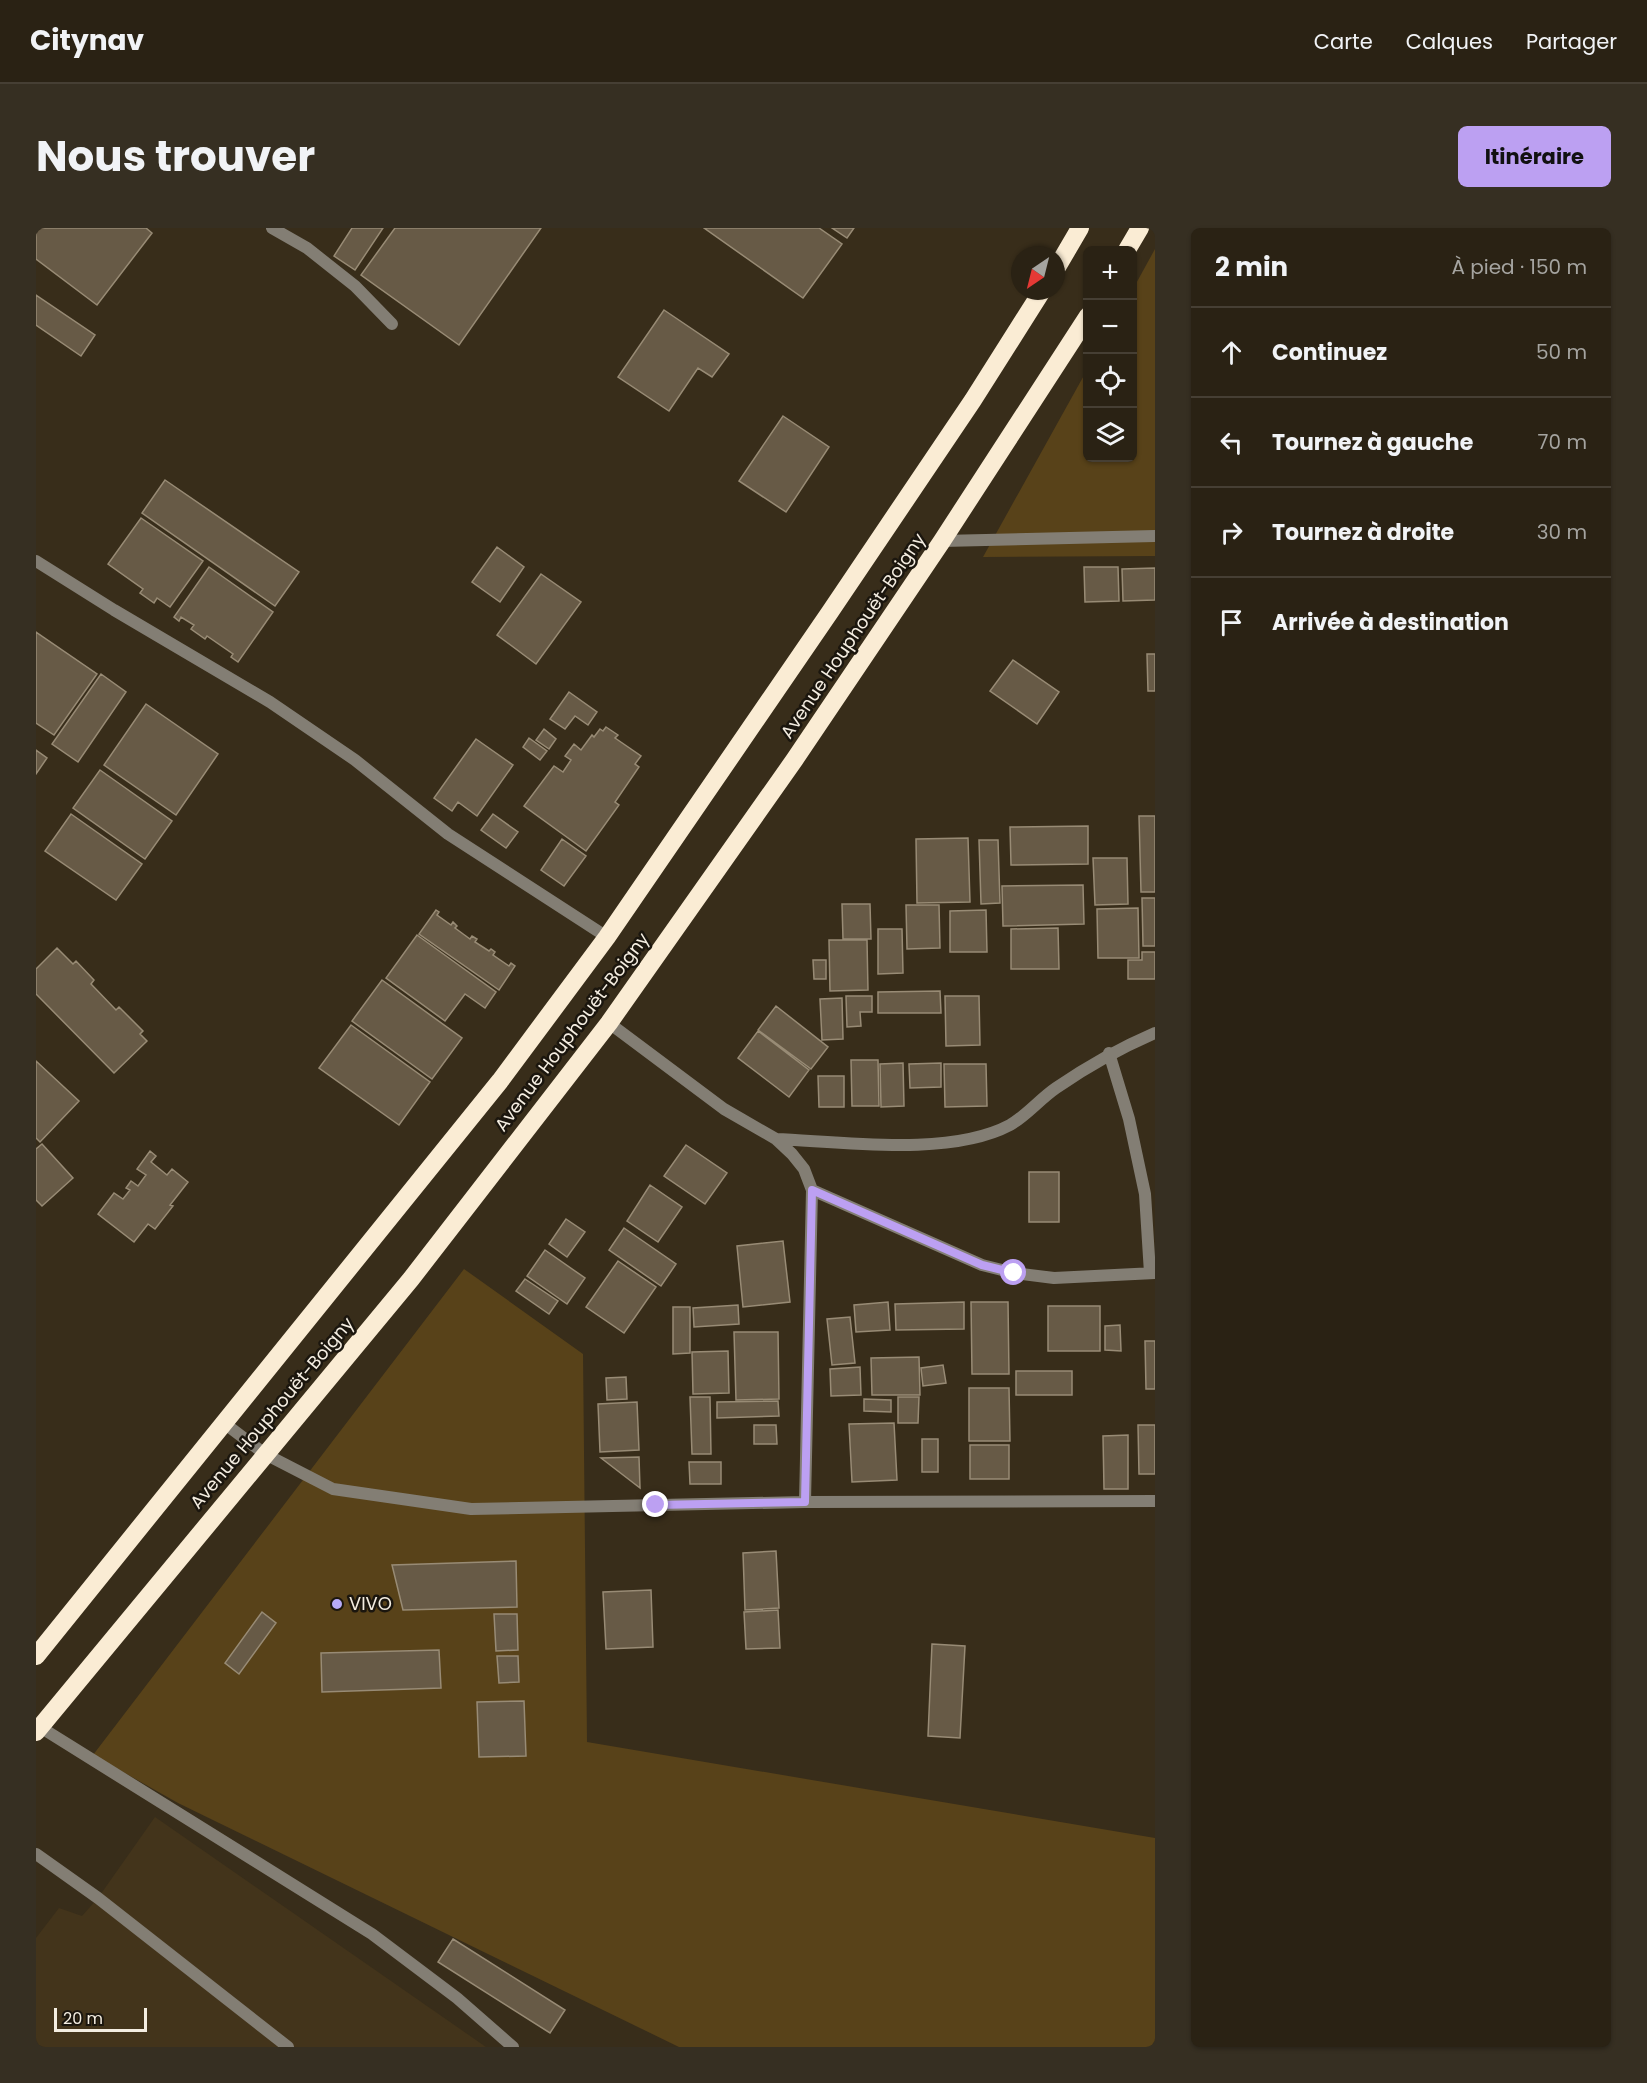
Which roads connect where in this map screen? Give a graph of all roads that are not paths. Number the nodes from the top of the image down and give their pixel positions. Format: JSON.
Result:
{"nodes":[{"id":1,"x":272,"y":228,"type":"edge"},
{"id":2,"x":1080,"y":228,"type":"edge"},
{"id":3,"x":1140,"y":228,"type":"edge"},
{"id":4,"x":1129,"y":246,"type":"edge"},
{"id":5,"x":1065,"y":254,"type":"edge"},
{"id":6,"x":1036,"y":300,"type":"edge"},
{"id":7,"x":392,"y":324,"type":"dead end"},
{"id":8,"x":1083,"y":324,"type":"edge"},
{"id":9,"x":1155,"y":536,"type":"edge"},
{"id":10,"x":942,"y":541,"type":"junction"},
{"id":11,"x":36,"y":561,"type":"edge"},
{"id":12,"x":607,"y":937,"type":"junction"},
{"id":13,"x":609,"y":1023,"type":"junction"},
{"id":14,"x":1155,"y":1032,"type":"edge"},
{"id":15,"x":1109,"y":1053,"type":"junction"},
{"id":16,"x":776,"y":1139,"type":"junction"},
{"id":17,"x":812,"y":1190,"type":"junction"},
{"id":18,"x":1152,"y":1273,"type":"edge"},
{"id":19,"x":224,"y":1424,"type":"junction"},
{"id":20,"x":265,"y":1454,"type":"junction"},
{"id":21,"x":1155,"y":1500,"type":"edge"},
{"id":22,"x":805,"y":1502,"type":"junction"},
{"id":23,"x":36,"y":1656,"type":"edge"},
{"id":24,"x":38,"y":1729,"type":"edge"},
{"id":25,"x":36,"y":1854,"type":"edge"},
{"id":26,"x":288,"y":2047,"type":"edge"},
{"id":27,"x":513,"y":2047,"type":"edge"}],
"edges":[{"from":1,"to":7,"type":"street"},
{"from":2,"to":5,"type":"highway"},
{"from":3,"to":4,"type":"highway"},
{"from":6,"to":12,"type":"highway","name":"Avenue Houphouët-Boigny"},
{"from":8,"to":10,"type":"highway","name":"Avenue Houphouët-Boigny"},
{"from":9,"to":10,"type":"street"},
{"from":10,"to":13,"type":"highway","name":"Avenue Houphouët-Boigny"},
{"from":11,"to":12,"type":"street"},
{"from":12,"to":19,"type":"highway","name":"Avenue Houphouët-Boigny"},
{"from":13,"to":16,"type":"street"},
{"from":13,"to":20,"type":"highway","name":"Avenue Houphouët-Boigny"},
{"from":14,"to":15,"type":"street"},
{"from":15,"to":16,"type":"street"},
{"from":15,"to":18,"type":"street"},
{"from":16,"to":17,"type":"street"},
{"from":17,"to":18,"type":"street"},
{"from":17,"to":22,"type":"street"},
{"from":19,"to":20,"type":"street"},
{"from":19,"to":23,"type":"highway","name":"Avenue Houphouët-Boigny"},
{"from":20,"to":22,"type":"street"},
{"from":20,"to":24,"type":"highway","name":"Avenue Houphouët-Boigny"},
{"from":21,"to":22,"type":"street"},
{"from":24,"to":27,"type":"street"},
{"from":25,"to":26,"type":"street"}]}
